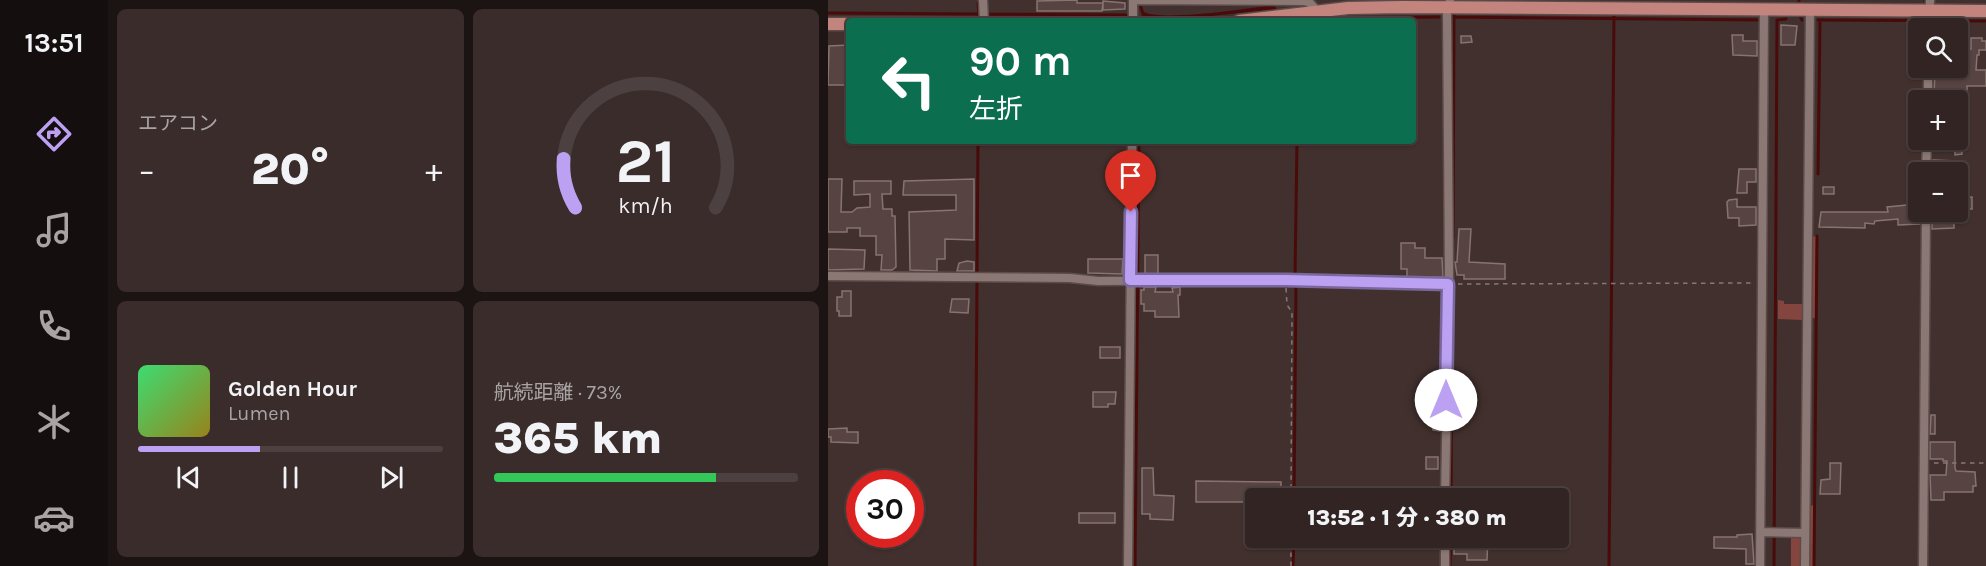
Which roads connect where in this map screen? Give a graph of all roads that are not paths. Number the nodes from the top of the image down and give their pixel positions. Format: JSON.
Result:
{"nodes":[{"id":1,"x":984,"y":0,"type":"edge"},
{"id":2,"x":1133,"y":0,"type":"edge"},
{"id":3,"x":1141,"y":1,"type":"edge"},
{"id":4,"x":1449,"y":3,"type":"edge"},
{"id":5,"x":1764,"y":10,"type":"junction"},
{"id":6,"x":1810,"y":10,"type":"junction"},
{"id":7,"x":1317,"y":11,"type":"junction"},
{"id":8,"x":1986,"y":11,"type":"edge"},
{"id":9,"x":984,"y":16,"type":"edge"},
{"id":10,"x":1929,"y":16,"type":"edge"},
{"id":11,"x":1132,"y":18,"type":"edge"},
{"id":12,"x":1262,"y":18,"type":"edge"},
{"id":13,"x":828,"y":24,"type":"edge"},
{"id":14,"x":846,"y":24,"type":"edge"},
{"id":15,"x":1132,"y":144,"type":"edge"},
{"id":16,"x":1926,"y":222,"type":"edge"},
{"id":17,"x":828,"y":276,"type":"edge"},
{"id":18,"x":1135,"y":280,"type":"junction"},
{"id":19,"x":1451,"y":284,"type":"junction"},
{"id":20,"x":1445,"y":488,"type":"edge"},
{"id":21,"x":1761,"y":532,"type":"junction"},
{"id":22,"x":1805,"y":533,"type":"junction"},
{"id":23,"x":1445,"y":548,"type":"edge"},
{"id":24,"x":1128,"y":566,"type":"edge"},
{"id":25,"x":1445,"y":566,"type":"edge"},
{"id":26,"x":1760,"y":566,"type":"edge"},
{"id":27,"x":1804,"y":566,"type":"edge"},
{"id":28,"x":1923,"y":566,"type":"edge"}],
"edges":[{"from":1,"to":9,"type":"street"},
{"from":2,"to":3,"type":"street"},
{"from":2,"to":11,"type":"street"},
{"from":3,"to":7,"type":"street"},
{"from":4,"to":5,"type":"main road"},
{"from":4,"to":7,"type":"main road"},
{"from":4,"to":19,"type":"street"},
{"from":5,"to":6,"type":"main road"},
{"from":5,"to":21,"type":"street"},
{"from":6,"to":10,"type":"main road"},
{"from":6,"to":22,"type":"street"},
{"from":7,"to":12,"type":"main road"},
{"from":8,"to":10,"type":"main road"},
{"from":13,"to":14,"type":"main road"},
{"from":15,"to":18,"type":"street"},
{"from":16,"to":28,"type":"street"},
{"from":17,"to":18,"type":"street"},
{"from":18,"to":19,"type":"street"},
{"from":18,"to":24,"type":"street"},
{"from":19,"to":20,"type":"street"},
{"from":21,"to":22,"type":"street"},
{"from":21,"to":26,"type":"street"},
{"from":22,"to":27,"type":"street"},
{"from":23,"to":25,"type":"street"}]}
